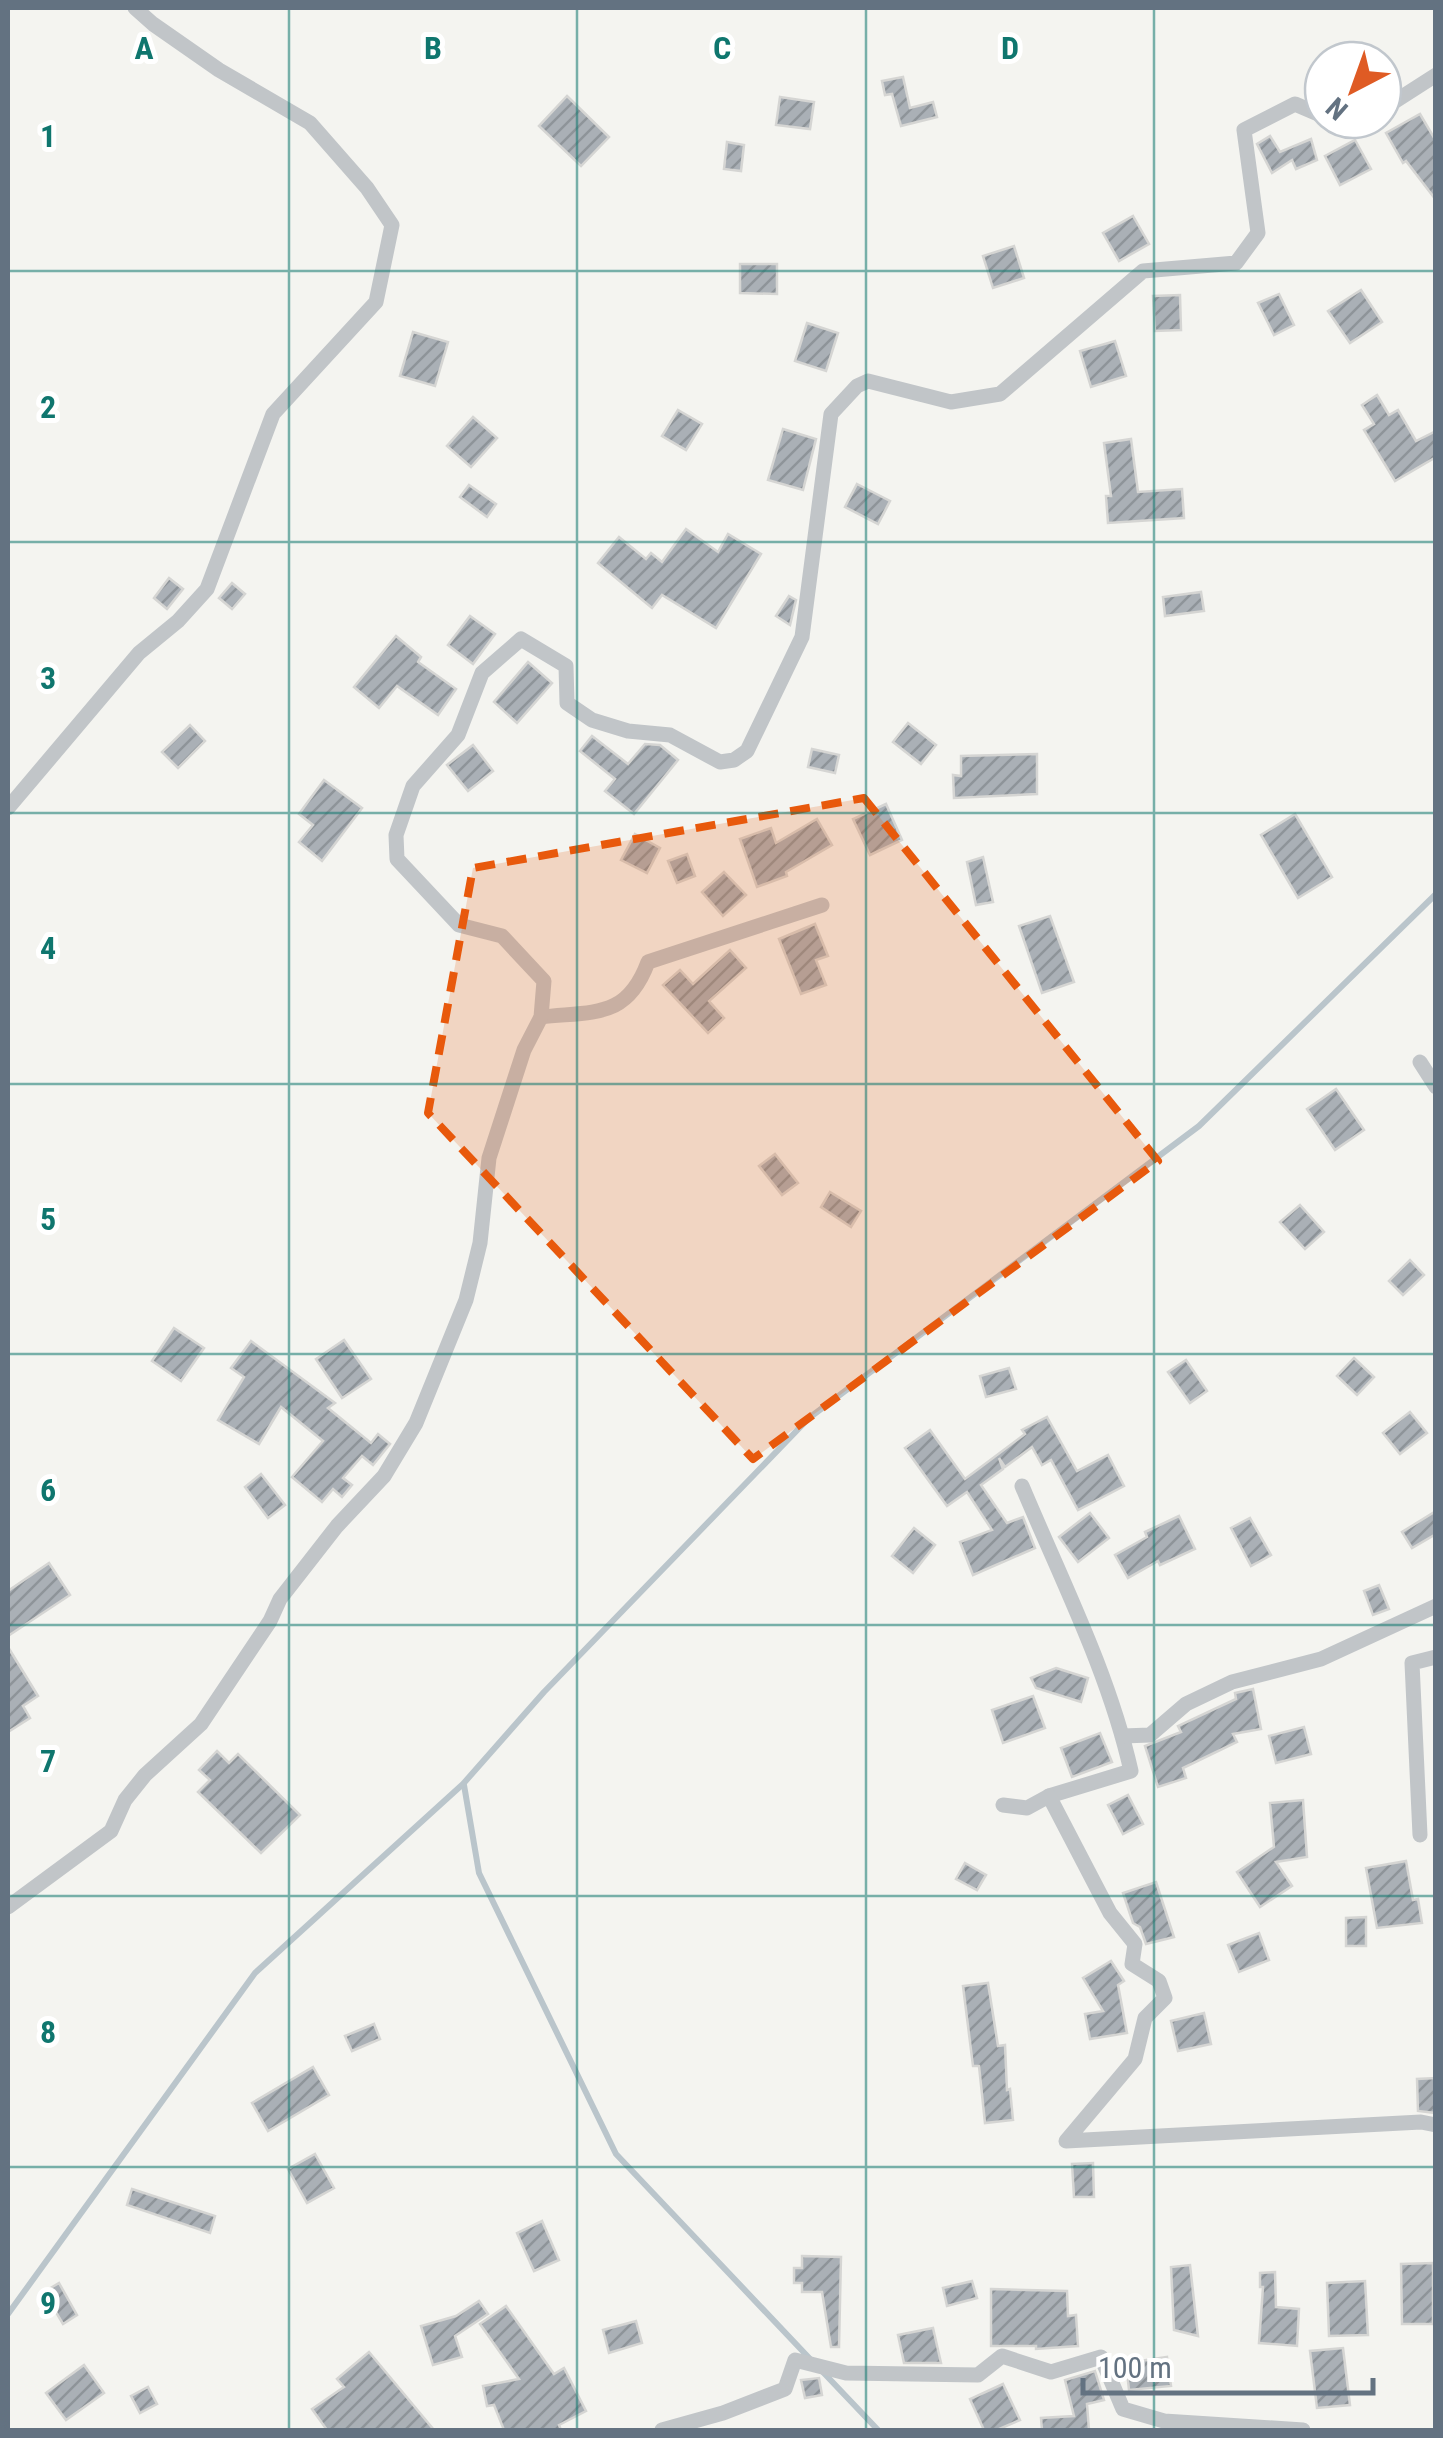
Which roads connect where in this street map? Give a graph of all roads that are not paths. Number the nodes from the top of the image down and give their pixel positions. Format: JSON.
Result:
{"nodes":[{"id":1,"x":135,"y":8,"type":"edge"},
{"id":2,"x":1436,"y":75,"type":"edge"},
{"id":3,"x":1403,"y":96,"type":"edge"},
{"id":4,"x":1303,"y":107,"type":"edge"},
{"id":5,"x":8,"y":808,"type":"edge"},
{"id":6,"x":822,"y":906,"type":"dead end"},
{"id":7,"x":541,"y":1017,"type":"junction"},
{"id":8,"x":1420,"y":1062,"type":"dead end"},
{"id":9,"x":1436,"y":1087,"type":"edge"},
{"id":10,"x":1022,"y":1486,"type":"dead end"},
{"id":11,"x":1436,"y":1606,"type":"edge"},
{"id":12,"x":1436,"y":1657,"type":"edge"},
{"id":13,"x":1123,"y":1736,"type":"junction"},
{"id":14,"x":1049,"y":1796,"type":"junction"},
{"id":15,"x":1003,"y":1805,"type":"dead end"},
{"id":16,"x":1420,"y":1835,"type":"dead end"},
{"id":17,"x":8,"y":1906,"type":"edge"},
{"id":18,"x":1436,"y":2125,"type":"edge"},
{"id":19,"x":662,"y":2430,"type":"edge"},
{"id":20,"x":1303,"y":2430,"type":"edge"}],
"edges":[{"from":1,"to":5,"type":"street"},
{"from":2,"to":3,"type":"street"},
{"from":4,"to":7,"type":"street"},
{"from":6,"to":7,"type":"street"},
{"from":7,"to":17,"type":"street"},
{"from":8,"to":9,"type":"street"},
{"from":10,"to":13,"type":"street"},
{"from":11,"to":13,"type":"street"},
{"from":12,"to":16,"type":"street"},
{"from":13,"to":14,"type":"street"},
{"from":14,"to":15,"type":"street"},
{"from":14,"to":18,"type":"street"},
{"from":19,"to":20,"type":"street"}]}
